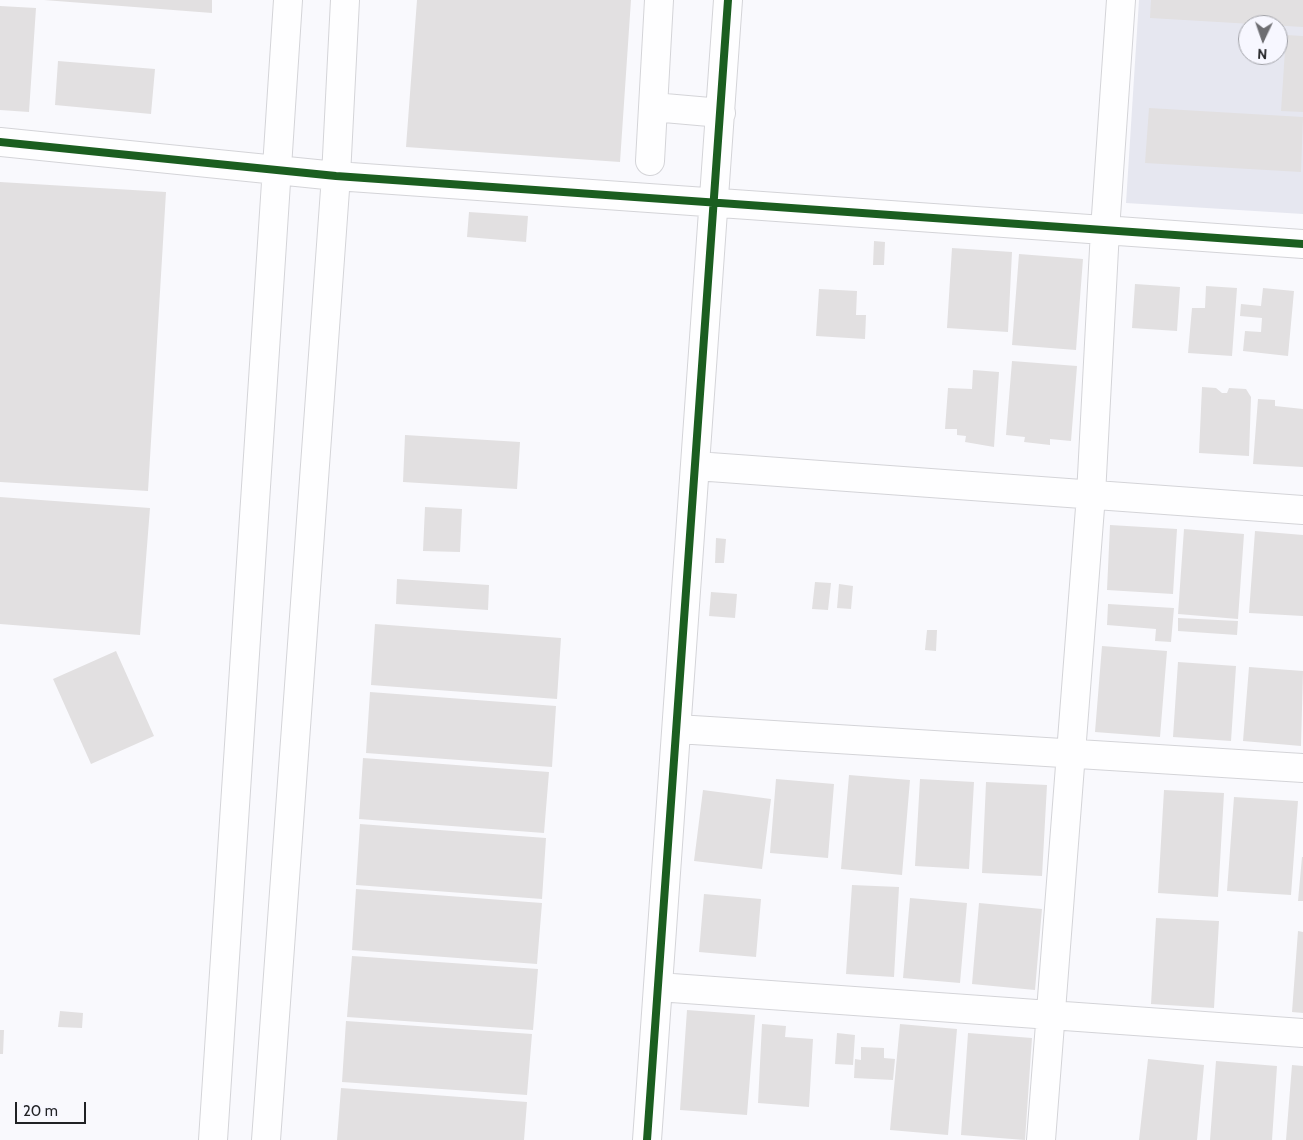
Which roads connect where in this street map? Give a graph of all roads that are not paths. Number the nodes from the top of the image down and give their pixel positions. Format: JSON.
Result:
{"nodes":[{"id":1,"x":288,"y":0,"type":"edge"},
{"id":2,"x":345,"y":0,"type":"edge"},
{"id":3,"x":659,"y":0,"type":"edge"},
{"id":4,"x":728,"y":0,"type":"edge"},
{"id":5,"x":1122,"y":0,"type":"edge"},
{"id":6,"x":653,"y":108,"type":"junction"},
{"id":7,"x":721,"y":113,"type":"junction"},
{"id":8,"x":0,"y":142,"type":"edge"},
{"id":9,"x":650,"y":161,"type":"dead end"},
{"id":10,"x":276,"y":170,"type":"junction"},
{"id":11,"x":336,"y":176,"type":"junction"},
{"id":12,"x":715,"y":202,"type":"junction"},
{"id":13,"x":1104,"y":230,"type":"junction"},
{"id":14,"x":1303,"y":244,"type":"edge"},
{"id":15,"x":696,"y":466,"type":"junction"},
{"id":16,"x":1091,"y":495,"type":"junction"},
{"id":17,"x":1303,"y":510,"type":"edge"},
{"id":18,"x":677,"y":729,"type":"junction"},
{"id":19,"x":1072,"y":754,"type":"junction"},
{"id":20,"x":1303,"y":768,"type":"edge"},
{"id":21,"x":658,"y":987,"type":"junction"},
{"id":22,"x":1049,"y":1015,"type":"junction"},
{"id":23,"x":1303,"y":1033,"type":"edge"},
{"id":24,"x":213,"y":1140,"type":"edge"},
{"id":25,"x":266,"y":1140,"type":"edge"},
{"id":26,"x":647,"y":1140,"type":"edge"},
{"id":27,"x":1041,"y":1140,"type":"edge"}],
"edges":[{"from":1,"to":10,"type":"street"},
{"from":2,"to":11,"type":"street"},
{"from":3,"to":6,"type":"street"},
{"from":4,"to":7,"type":"street"},
{"from":5,"to":13,"type":"street"},
{"from":6,"to":7,"type":"street"},
{"from":6,"to":9,"type":"street"},
{"from":7,"to":12,"type":"street"},
{"from":8,"to":10,"type":"street"},
{"from":10,"to":11,"type":"street"},
{"from":10,"to":24,"type":"street"},
{"from":11,"to":12,"type":"street"},
{"from":11,"to":25,"type":"street"},
{"from":12,"to":13,"type":"street"},
{"from":12,"to":15,"type":"street"},
{"from":13,"to":14,"type":"street"},
{"from":13,"to":16,"type":"street"},
{"from":15,"to":16,"type":"street"},
{"from":15,"to":18,"type":"street"},
{"from":16,"to":17,"type":"street"},
{"from":16,"to":19,"type":"street"},
{"from":18,"to":19,"type":"street"},
{"from":18,"to":21,"type":"street"},
{"from":19,"to":20,"type":"street"},
{"from":19,"to":22,"type":"street"},
{"from":21,"to":22,"type":"street"},
{"from":21,"to":26,"type":"street"},
{"from":22,"to":23,"type":"street"},
{"from":22,"to":27,"type":"street"}]}
